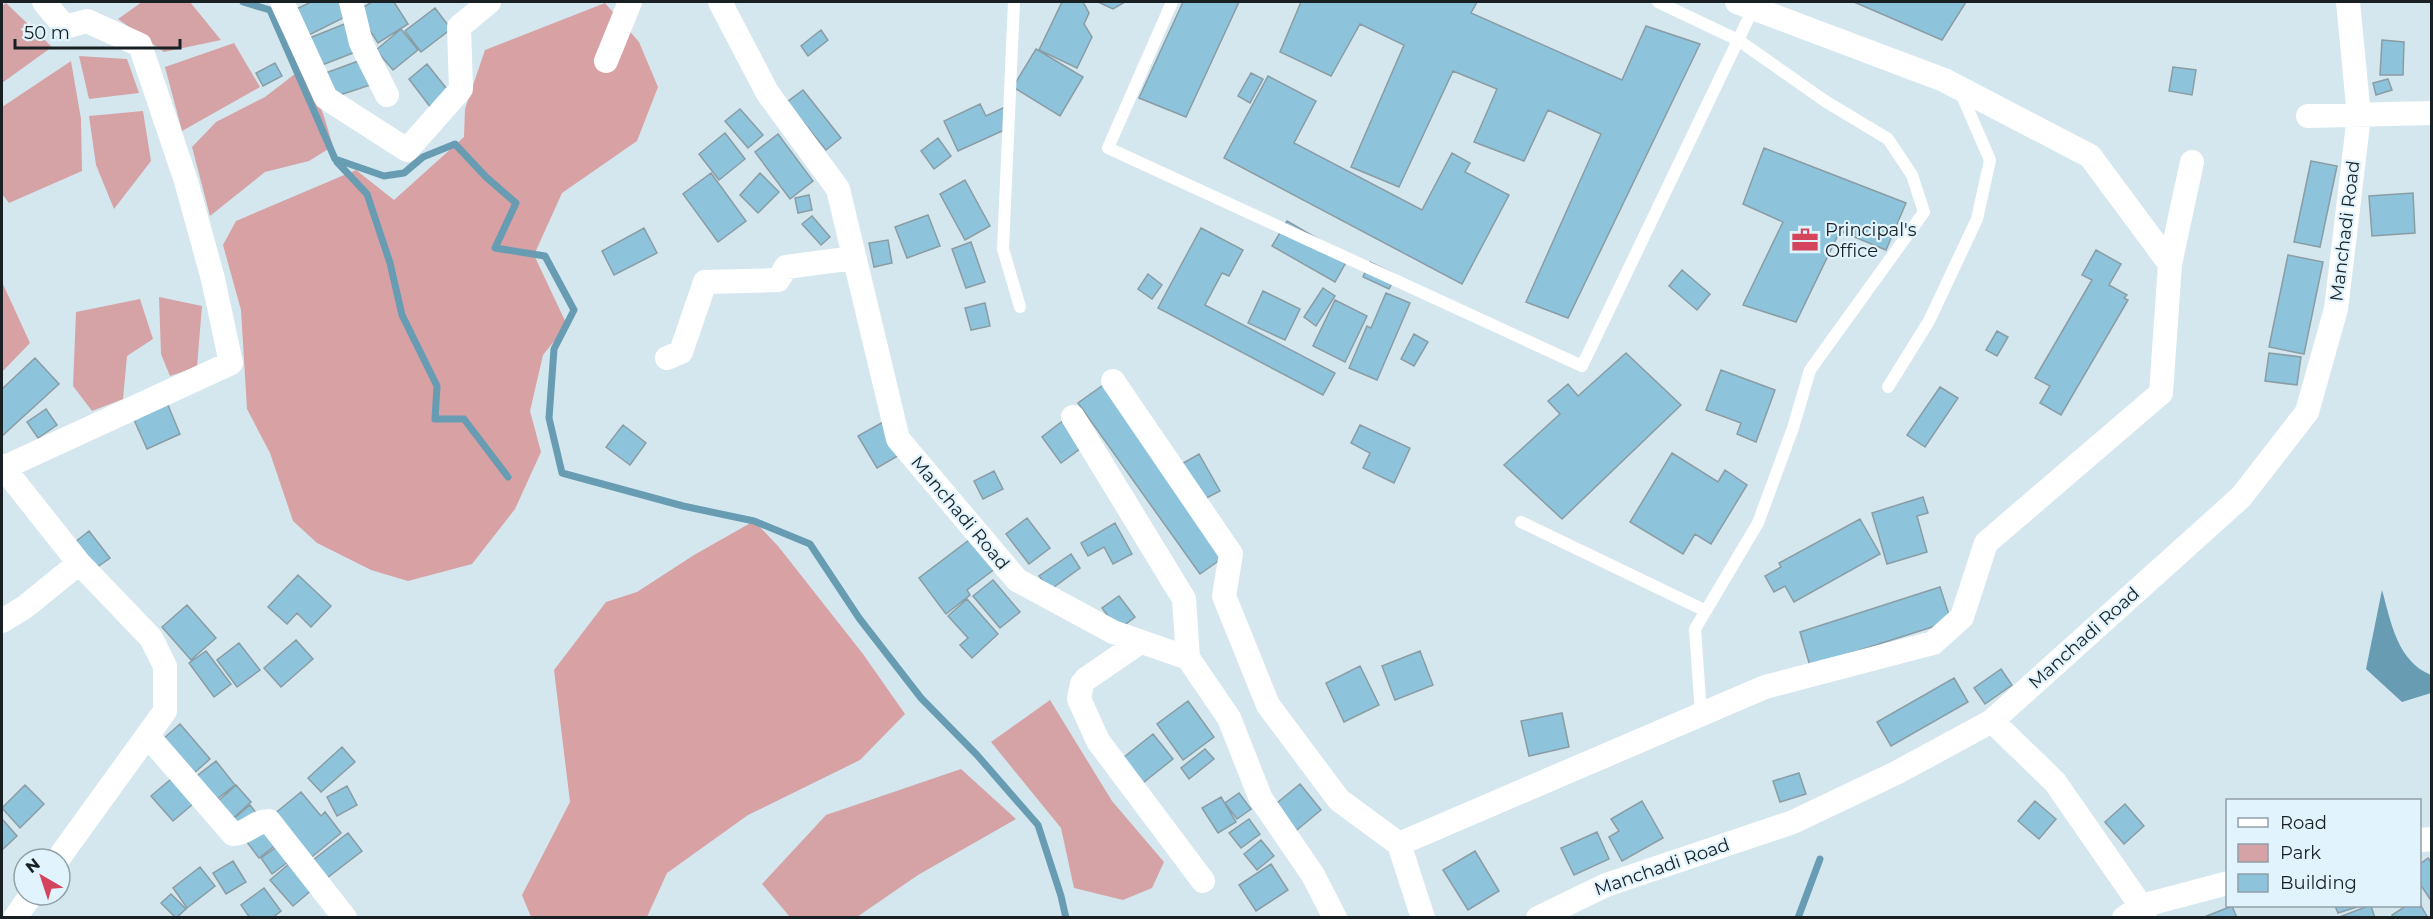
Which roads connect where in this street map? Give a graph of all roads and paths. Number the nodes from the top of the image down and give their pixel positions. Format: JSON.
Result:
{"nodes":[{"id":1,"x":44,"y":2,"type":"edge"},
{"id":2,"x":282,"y":2,"type":"edge"},
{"id":3,"x":351,"y":2,"type":"edge"},
{"id":4,"x":489,"y":2,"type":"edge"},
{"id":5,"x":630,"y":2,"type":"edge"},
{"id":6,"x":720,"y":2,"type":"edge"},
{"id":7,"x":1014,"y":2,"type":"edge"},
{"id":8,"x":1172,"y":2,"type":"edge"},
{"id":9,"x":1658,"y":2,"type":"edge"},
{"id":10,"x":2348,"y":2,"type":"edge"},
{"id":11,"x":1745,"y":5,"type":"edge"},
{"id":12,"x":1738,"y":40,"type":"junction"},
{"id":13,"x":606,"y":61,"type":"dead end"},
{"id":14,"x":1959,"y":88,"type":"junction"},
{"id":15,"x":387,"y":95,"type":"dead end"},
{"id":16,"x":2432,"y":113,"type":"edge"},
{"id":17,"x":2308,"y":116,"type":"dead end"},
{"id":18,"x":2359,"y":116,"type":"junction"},
{"id":19,"x":2192,"y":162,"type":"dead end"},
{"id":20,"x":854,"y":258,"type":"junction"},
{"id":21,"x":2170,"y":264,"type":"junction"},
{"id":22,"x":1020,"y":307,"type":"dead end"},
{"id":23,"x":667,"y":358,"type":"dead end"},
{"id":24,"x":1113,"y":381,"type":"dead end"},
{"id":25,"x":1888,"y":387,"type":"dead end"},
{"id":26,"x":1073,"y":417,"type":"dead end"},
{"id":27,"x":2,"y":467,"type":"edge"},
{"id":28,"x":1521,"y":522,"type":"dead end"},
{"id":29,"x":79,"y":563,"type":"junction"},
{"id":30,"x":1706,"y":610,"type":"junction"},
{"id":31,"x":2,"y":621,"type":"edge"},
{"id":32,"x":1140,"y":642,"type":"junction"},
{"id":33,"x":1188,"y":658,"type":"junction"},
{"id":34,"x":1701,"y":714,"type":"junction"},
{"id":35,"x":1992,"y":721,"type":"junction"},
{"id":36,"x":148,"y":736,"type":"junction"},
{"id":37,"x":1399,"y":844,"type":"junction"},
{"id":38,"x":67,"y":847,"type":"edge"},
{"id":39,"x":1203,"y":881,"type":"dead end"},
{"id":40,"x":2226,"y":884,"type":"edge"},
{"id":41,"x":2137,"y":914,"type":"edge"},
{"id":42,"x":345,"y":918,"type":"edge"},
{"id":43,"x":1335,"y":918,"type":"edge"},
{"id":44,"x":1423,"y":918,"type":"edge"},
{"id":45,"x":1538,"y":918,"type":"edge"}],
"edges":[{"from":1,"to":27,"type":"street"},
{"from":2,"to":4,"type":"street"},
{"from":3,"to":15,"type":"street"},
{"from":5,"to":13,"type":"street"},
{"from":6,"to":20,"type":"street","name":"Manchadi Road"},
{"from":7,"to":22,"type":"lane"},
{"from":8,"to":12,"type":"lane"},
{"from":9,"to":12,"type":"lane"},
{"from":10,"to":18,"type":"street","name":"Manchadi Road"},
{"from":11,"to":12,"type":"lane"},
{"from":11,"to":14,"type":"street"},
{"from":12,"to":30,"type":"lane"},
{"from":14,"to":21,"type":"street"},
{"from":14,"to":25,"type":"lane"},
{"from":16,"to":18,"type":"street"},
{"from":17,"to":18,"type":"street"},
{"from":18,"to":35,"type":"street","name":"Manchadi Road"},
{"from":19,"to":21,"type":"street"},
{"from":20,"to":23,"type":"street"},
{"from":20,"to":32,"type":"street","name":"Manchadi Road"},
{"from":21,"to":34,"type":"street"},
{"from":24,"to":37,"type":"street"},
{"from":26,"to":33,"type":"street"},
{"from":27,"to":29,"type":"street"},
{"from":28,"to":30,"type":"lane"},
{"from":29,"to":31,"type":"street"},
{"from":29,"to":36,"type":"street"},
{"from":30,"to":34,"type":"lane"},
{"from":32,"to":33,"type":"street","name":"Manchadi Road"},
{"from":32,"to":39,"type":"street"},
{"from":33,"to":43,"type":"street"},
{"from":34,"to":37,"type":"street"},
{"from":35,"to":41,"type":"street"},
{"from":35,"to":45,"type":"street","name":"Manchadi Road"},
{"from":36,"to":38,"type":"street"},
{"from":36,"to":42,"type":"street"},
{"from":37,"to":44,"type":"street"},
{"from":40,"to":41,"type":"street"}]}
